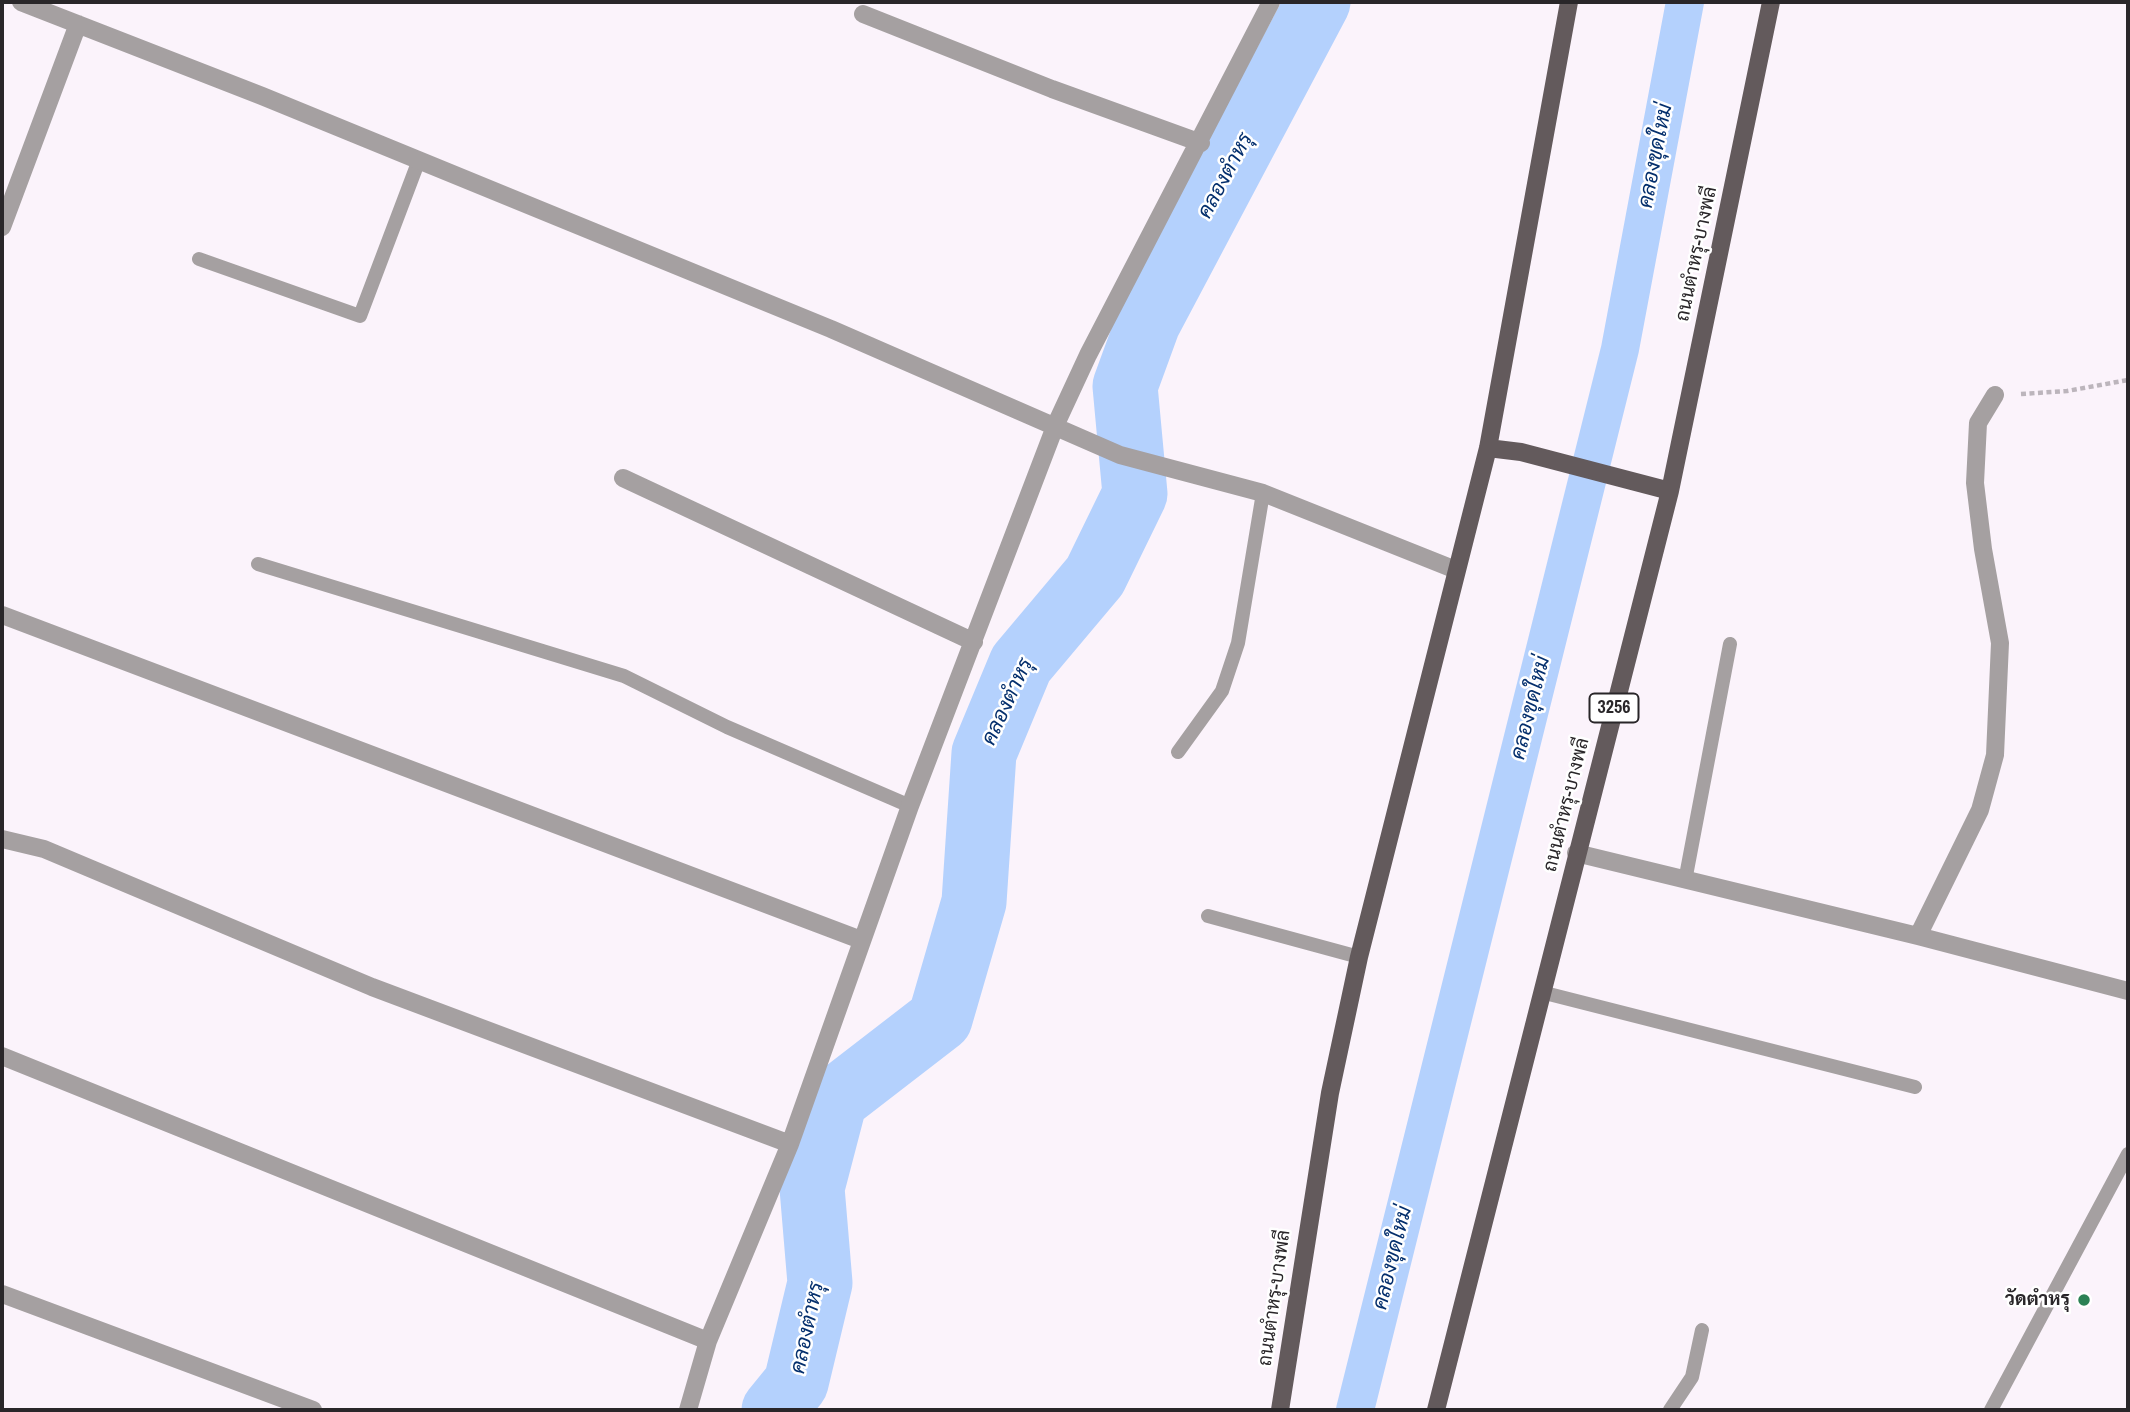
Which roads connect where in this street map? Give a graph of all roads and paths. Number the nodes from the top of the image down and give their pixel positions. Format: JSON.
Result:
{"nodes":[{"id":1,"x":21,"y":2,"type":"edge"},
{"id":2,"x":1271,"y":2,"type":"edge"},
{"id":3,"x":1569,"y":2,"type":"edge"},
{"id":4,"x":1771,"y":2,"type":"edge"},
{"id":5,"x":863,"y":14,"type":"dead end"},
{"id":6,"x":78,"y":24,"type":"junction"},
{"id":7,"x":1201,"y":143,"type":"junction"},
{"id":8,"x":419,"y":160,"type":"junction"},
{"id":9,"x":2,"y":227,"type":"edge"},
{"id":10,"x":200,"y":259,"type":"dead end"},
{"id":11,"x":2128,"y":380,"type":"edge"},
{"id":12,"x":1995,"y":395,"type":"joint"},
{"id":13,"x":1056,"y":424,"type":"junction"},
{"id":14,"x":1488,"y":448,"type":"junction"},
{"id":15,"x":623,"y":478,"type":"dead end"},
{"id":16,"x":1670,"y":491,"type":"junction"},
{"id":17,"x":1264,"y":493,"type":"junction"},
{"id":18,"x":258,"y":564,"type":"dead end"},
{"id":19,"x":1456,"y":570,"type":"junction"},
{"id":20,"x":2,"y":615,"type":"edge"},
{"id":21,"x":974,"y":642,"type":"junction"},
{"id":22,"x":1730,"y":644,"type":"dead end"},
{"id":23,"x":1178,"y":752,"type":"dead end"},
{"id":24,"x":909,"y":806,"type":"junction"},
{"id":25,"x":2,"y":839,"type":"edge"},
{"id":26,"x":1576,"y":853,"type":"junction"},
{"id":27,"x":1685,"y":881,"type":"junction"},
{"id":28,"x":1208,"y":916,"type":"dead end"},
{"id":29,"x":1918,"y":936,"type":"junction"},
{"id":30,"x":861,"y":940,"type":"junction"},
{"id":31,"x":1359,"y":957,"type":"junction"},
{"id":32,"x":2128,"y":991,"type":"edge"},
{"id":33,"x":1541,"y":992,"type":"junction"},
{"id":34,"x":2,"y":1056,"type":"edge"},
{"id":35,"x":1915,"y":1087,"type":"dead end"},
{"id":36,"x":790,"y":1144,"type":"junction"},
{"id":37,"x":2128,"y":1154,"type":"edge"},
{"id":38,"x":2,"y":1294,"type":"edge"},
{"id":39,"x":1702,"y":1330,"type":"dead end"},
{"id":40,"x":708,"y":1341,"type":"junction"},
{"id":41,"x":313,"y":1410,"type":"edge"},
{"id":42,"x":688,"y":1410,"type":"edge"},
{"id":43,"x":1280,"y":1410,"type":"edge"},
{"id":44,"x":1436,"y":1410,"type":"edge"},
{"id":45,"x":1670,"y":1410,"type":"edge"},
{"id":46,"x":1991,"y":1410,"type":"edge"}],
"edges":[{"from":1,"to":6,"type":"street"},
{"from":2,"to":7,"type":"street"},
{"from":3,"to":14,"type":"main road","name":"ถนนตำหรุ-บางพลี"},
{"from":4,"to":16,"type":"main road","name":"ถนนตำหรุ-บางพลี","number":"3256"},
{"from":5,"to":7,"type":"street"},
{"from":6,"to":8,"type":"street"},
{"from":6,"to":9,"type":"street"},
{"from":7,"to":13,"type":"street"},
{"from":8,"to":10,"type":"lane"},
{"from":8,"to":13,"type":"street"},
{"from":11,"to":12,"type":"path"},
{"from":12,"to":29,"type":"street"},
{"from":13,"to":17,"type":"street"},
{"from":13,"to":21,"type":"street"},
{"from":14,"to":16,"type":"main road"},
{"from":14,"to":19,"type":"main road","name":"ถนนตำหรุ-บางพลี"},
{"from":15,"to":21,"type":"street"},
{"from":16,"to":26,"type":"main road","name":"ถนนตำหรุ-บางพลี","number":"3256"},
{"from":17,"to":19,"type":"street"},
{"from":17,"to":23,"type":"lane"},
{"from":18,"to":24,"type":"lane"},
{"from":19,"to":31,"type":"main road","name":"ถนนตำหรุ-บางพลี"},
{"from":20,"to":30,"type":"street"},
{"from":21,"to":24,"type":"street"},
{"from":22,"to":27,"type":"lane"},
{"from":24,"to":30,"type":"street"},
{"from":25,"to":36,"type":"street"},
{"from":26,"to":27,"type":"street"},
{"from":26,"to":33,"type":"main road","name":"ถนนตำหรุ-บางพลี","number":"3256"},
{"from":27,"to":29,"type":"street"},
{"from":28,"to":31,"type":"lane"},
{"from":29,"to":32,"type":"street"},
{"from":30,"to":36,"type":"street"},
{"from":31,"to":43,"type":"main road","name":"ถนนตำหรุ-บางพลี"},
{"from":33,"to":35,"type":"lane"},
{"from":33,"to":44,"type":"main road","name":"ถนนตำหรุ-บางพลี","number":"3256"},
{"from":34,"to":40,"type":"street"},
{"from":36,"to":40,"type":"street"},
{"from":37,"to":46,"type":"lane"},
{"from":38,"to":41,"type":"street"},
{"from":39,"to":45,"type":"lane"},
{"from":40,"to":42,"type":"street"}]}
